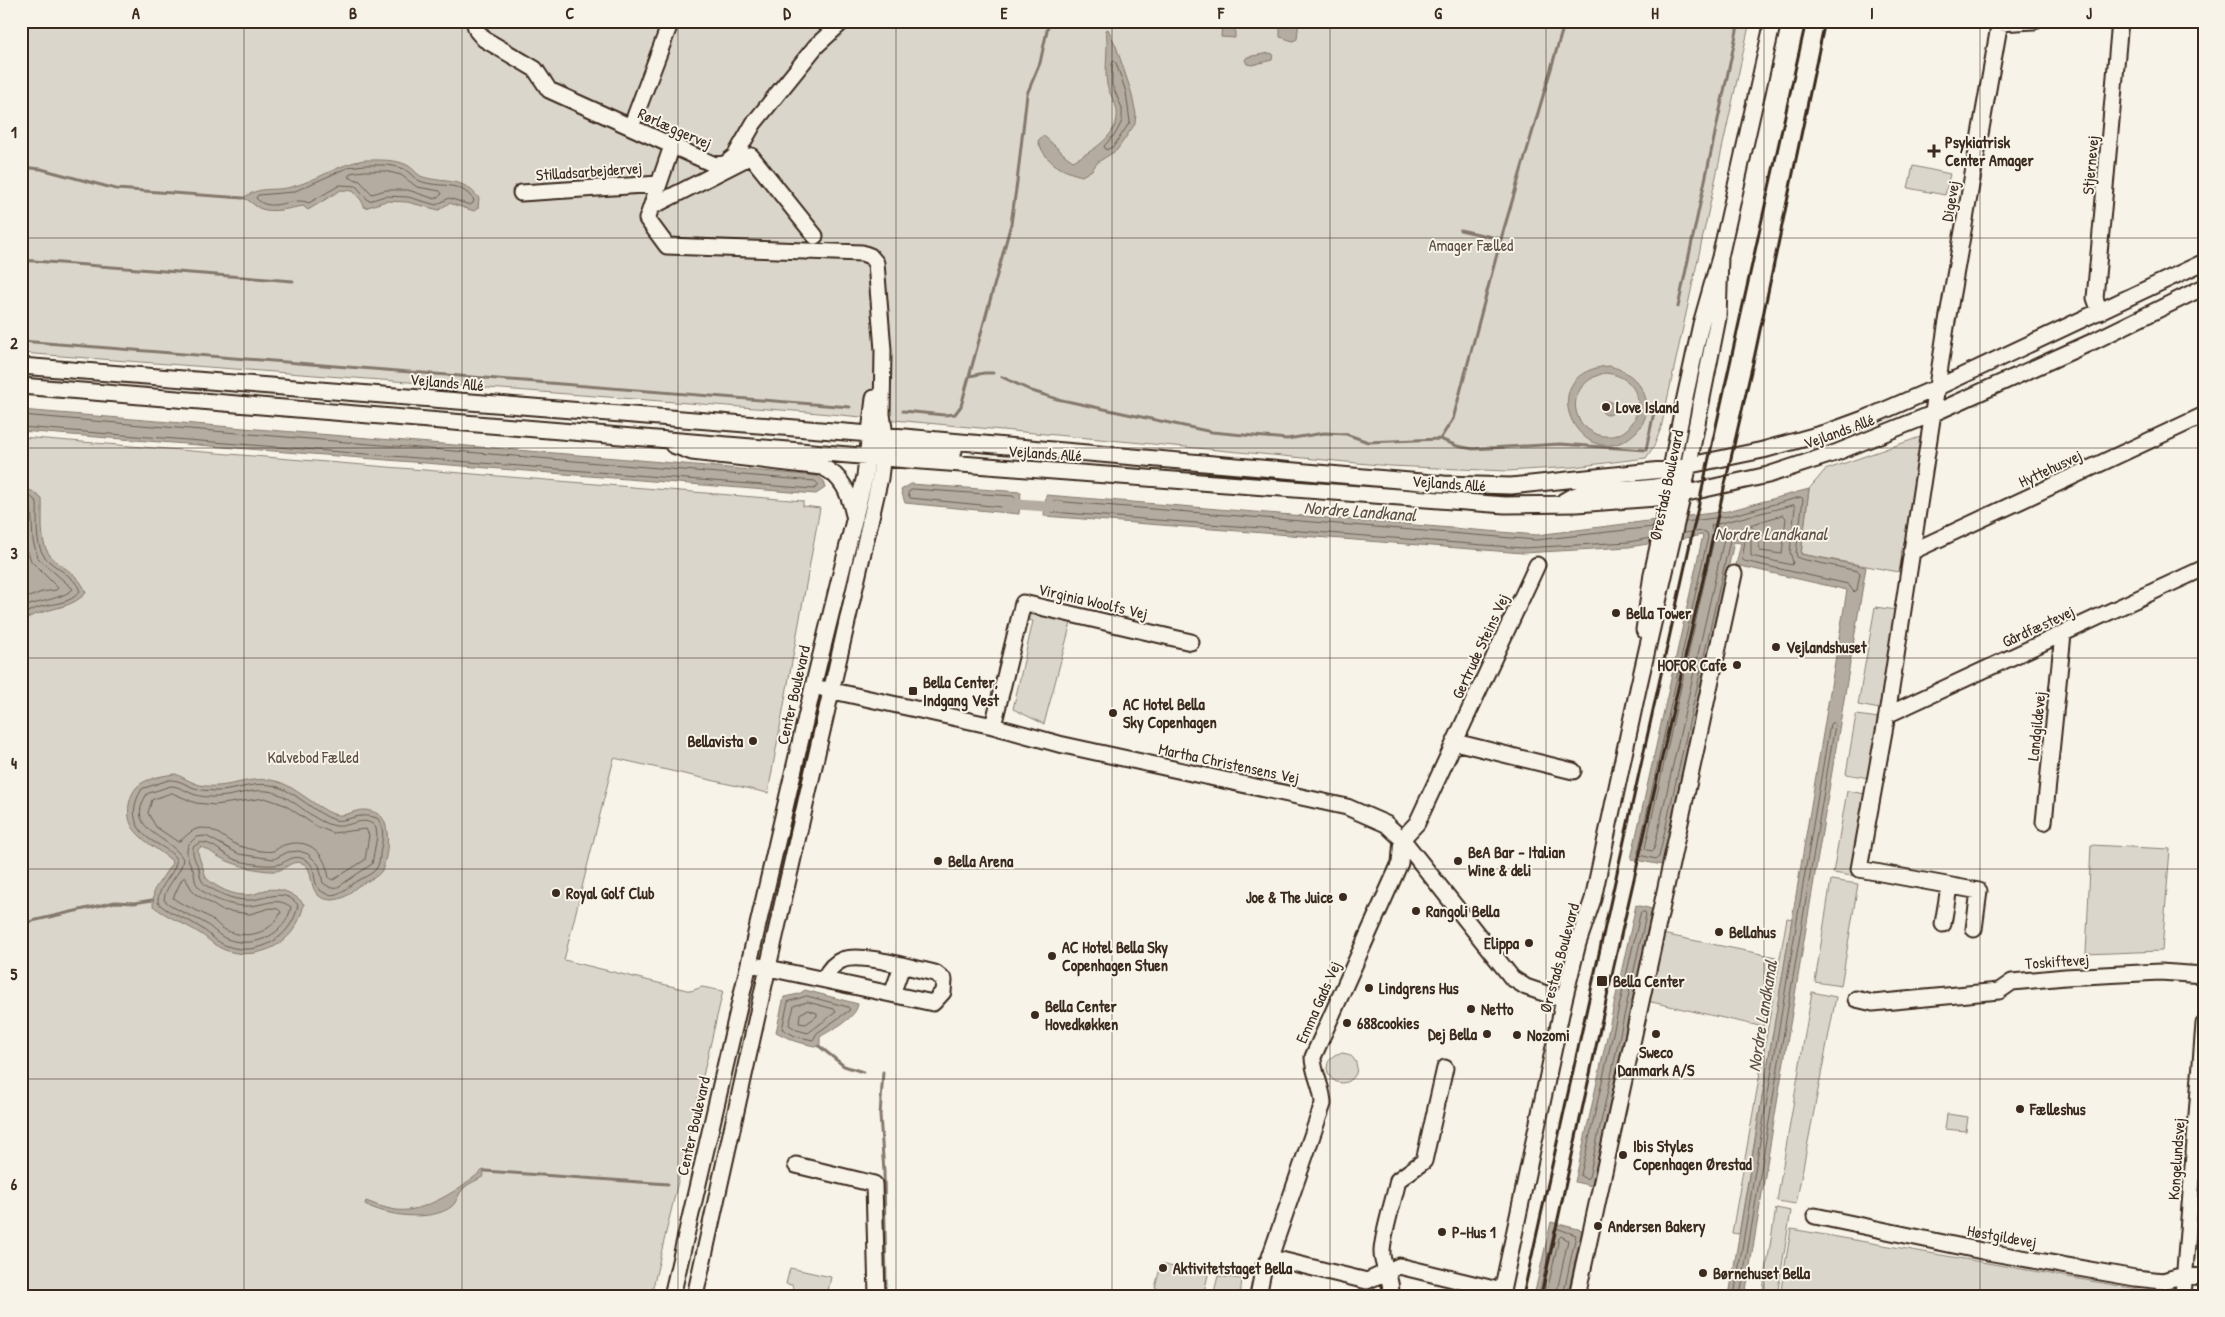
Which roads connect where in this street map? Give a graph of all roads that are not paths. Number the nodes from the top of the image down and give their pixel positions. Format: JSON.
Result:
{"nodes":[{"id":1,"x":474,"y":21,"type":"edge"},
{"id":2,"x":671,"y":21,"type":"edge"},
{"id":3,"x":843,"y":21,"type":"edge"},
{"id":4,"x":1773,"y":21,"type":"edge"},
{"id":5,"x":2034,"y":21,"type":"edge"},
{"id":6,"x":2120,"y":21,"type":"edge"},
{"id":7,"x":2000,"y":22,"type":"edge"},
{"id":8,"x":631,"y":127,"type":"junction"},
{"id":9,"x":672,"y":146,"type":"junction"},
{"id":10,"x":659,"y":184,"type":"junction"},
{"id":11,"x":521,"y":193,"type":"dead end"},
{"id":12,"x":651,"y":207,"type":"junction"},
{"id":13,"x":814,"y":236,"type":"dead end"},
{"id":14,"x":1720,"y":257,"type":"junction"},
{"id":15,"x":2204,"y":262,"type":"edge"},
{"id":16,"x":2204,"y":287,"type":"edge"},
{"id":17,"x":2100,"y":312,"type":"junction"},
{"id":18,"x":21,"y":366,"type":"edge"},
{"id":19,"x":21,"y":386,"type":"edge"},
{"id":20,"x":1936,"y":388,"type":"junction"},
{"id":21,"x":1932,"y":414,"type":"junction"},
{"id":22,"x":2204,"y":415,"type":"edge"},
{"id":23,"x":652,"y":438,"type":"junction"},
{"id":24,"x":881,"y":443,"type":"junction"},
{"id":25,"x":868,"y":455,"type":"junction"},
{"id":26,"x":1687,"y":471,"type":"junction"},
{"id":27,"x":1673,"y":486,"type":"junction"},
{"id":28,"x":854,"y":515,"type":"junction"},
{"id":29,"x":1912,"y":552,"type":"junction"},
{"id":30,"x":1537,"y":565,"type":"dead end"},
{"id":31,"x":2204,"y":568,"type":"edge"},
{"id":32,"x":1734,"y":574,"type":"dead end"},
{"id":33,"x":2063,"y":634,"type":"junction"},
{"id":34,"x":1191,"y":642,"type":"dead end"},
{"id":35,"x":813,"y":686,"type":"junction"},
{"id":36,"x":832,"y":691,"type":"junction"},
{"id":37,"x":1887,"y":715,"type":"junction"},
{"id":38,"x":993,"y":726,"type":"junction"},
{"id":39,"x":1455,"y":742,"type":"junction"},
{"id":40,"x":1573,"y":771,"type":"dead end"},
{"id":41,"x":2044,"y":822,"type":"dead end"},
{"id":42,"x":1402,"y":839,"type":"junction"},
{"id":43,"x":1949,"y":887,"type":"junction"},
{"id":44,"x":1943,"y":924,"type":"dead end"},
{"id":45,"x":1974,"y":928,"type":"dead end"},
{"id":46,"x":749,"y":964,"type":"junction"},
{"id":47,"x":902,"y":966,"type":"junction"},
{"id":48,"x":768,"y":967,"type":"junction"},
{"id":49,"x":2204,"y":975,"type":"edge"},
{"id":50,"x":824,"y":979,"type":"junction"},
{"id":51,"x":892,"y":994,"type":"junction"},
{"id":52,"x":1856,"y":999,"type":"dead end"},
{"id":53,"x":1564,"y":1000,"type":"junction"},
{"id":54,"x":2204,"y":1024,"type":"edge"},
{"id":55,"x":1445,"y":1068,"type":"dead end"},
{"id":56,"x":796,"y":1164,"type":"dead end"},
{"id":57,"x":1815,"y":1216,"type":"dead end"},
{"id":58,"x":1269,"y":1260,"type":"junction"},
{"id":59,"x":1386,"y":1272,"type":"junction"},
{"id":60,"x":2184,"y":1276,"type":"junction"},
{"id":61,"x":2204,"y":1277,"type":"edge"},
{"id":62,"x":1501,"y":1293,"type":"edge"},
{"id":63,"x":672,"y":1296,"type":"edge"},
{"id":64,"x":695,"y":1296,"type":"edge"},
{"id":65,"x":877,"y":1296,"type":"edge"},
{"id":66,"x":1258,"y":1296,"type":"edge"},
{"id":67,"x":1390,"y":1296,"type":"edge"},
{"id":68,"x":1577,"y":1296,"type":"edge"},
{"id":69,"x":2182,"y":1296,"type":"edge"}],
"edges":[{"from":1,"to":8,"type":"street","name":"Rørlæggervej"},
{"from":2,"to":8,"type":"street"},
{"from":3,"to":9,"type":"street","name":"Rørlæggervej"},
{"from":4,"to":14,"type":"street","name":"Ørestads Boulevard"},
{"from":5,"to":7,"type":"street"},
{"from":6,"to":17,"type":"street","name":"Stjernevej"},
{"from":7,"to":20,"type":"street","name":"Digevej"},
{"from":8,"to":9,"type":"street","name":"Rørlæggervej"},
{"from":9,"to":10,"type":"street"},
{"from":10,"to":11,"type":"street","name":"Stilladsarbejdervej"},
{"from":10,"to":12,"type":"street"},
{"from":12,"to":13,"type":"street"},
{"from":12,"to":24,"type":"street"},
{"from":14,"to":26,"type":"street","name":"Ørestads Boulevard"},
{"from":14,"to":27,"type":"street","name":"Ørestads Boulevard"},
{"from":15,"to":17,"type":"street","name":"Vejlands Allé"},
{"from":16,"to":21,"type":"street","name":"Vejlands Allé"},
{"from":17,"to":20,"type":"street","name":"Vejlands Allé"},
{"from":18,"to":24,"type":"street","name":"Vejlands Allé"},
{"from":19,"to":23,"type":"street","name":"Vejlands Allé"},
{"from":20,"to":21,"type":"street","name":"Digevej"},
{"from":20,"to":26,"type":"street","name":"Vejlands Allé"},
{"from":21,"to":27,"type":"street","name":"Vejlands Allé"},
{"from":21,"to":29,"type":"street","name":"Digevej"},
{"from":22,"to":29,"type":"street","name":"Hyttehusvej"},
{"from":23,"to":25,"type":"street","name":"Vejlands Allé"},
{"from":23,"to":28,"type":"street","name":"Vejlands Allé"},
{"from":24,"to":25,"type":"street","name":"Center Boulevard"},
{"from":24,"to":25,"type":"street","name":"Vejlands Allé"},
{"from":24,"to":27,"type":"street","name":"Vejlands Allé"},
{"from":24,"to":27,"type":"street","name":"Vejlands Allé"},
{"from":24,"to":36,"type":"street"},
{"from":25,"to":28,"type":"street","name":"Center Boulevard"},
{"from":26,"to":27,"type":"street","name":"Vejlands Allé"},
{"from":26,"to":27,"type":"street"},
{"from":27,"to":53,"type":"street","name":"Ørestads Boulevard"},
{"from":28,"to":35,"type":"street","name":"Center Boulevard"},
{"from":29,"to":37,"type":"street","name":"Digevej"},
{"from":30,"to":39,"type":"street","name":"Gertrude Steins Vej"},
{"from":31,"to":33,"type":"street","name":"Gårdfæstevej"},
{"from":32,"to":68,"type":"street"},
{"from":33,"to":37,"type":"street","name":"Gårdfæstevej"},
{"from":33,"to":41,"type":"street","name":"Landgildevej"},
{"from":34,"to":38,"type":"street","name":"Virginia Woolfs Vej"},
{"from":35,"to":36,"type":"street","name":"Martha Christensens Vej"},
{"from":35,"to":46,"type":"street","name":"Center Boulevard"},
{"from":36,"to":38,"type":"street","name":"Martha Christensens Vej"},
{"from":36,"to":48,"type":"street"},
{"from":37,"to":43,"type":"street","name":"Digevej"},
{"from":38,"to":42,"type":"street","name":"Martha Christensens Vej"},
{"from":39,"to":40,"type":"street"},
{"from":39,"to":42,"type":"street","name":"Gertrude Steins Vej"},
{"from":42,"to":53,"type":"street","name":"Martha Christensens Vej"},
{"from":42,"to":58,"type":"street","name":"Emma Gads Vej"},
{"from":43,"to":44,"type":"street"},
{"from":43,"to":45,"type":"street"},
{"from":46,"to":48,"type":"street"},
{"from":46,"to":63,"type":"street","name":"Center Boulevard"},
{"from":47,"to":50,"type":"street"},
{"from":47,"to":51,"type":"street"},
{"from":47,"to":51,"type":"street"},
{"from":48,"to":50,"type":"street"},
{"from":48,"to":64,"type":"street"},
{"from":49,"to":52,"type":"street","name":"Toskiftevej"},
{"from":50,"to":51,"type":"street"},
{"from":53,"to":62,"type":"street","name":"Ørestads Boulevard"},
{"from":54,"to":60,"type":"street","name":"Kongelundsvej"},
{"from":55,"to":59,"type":"street"},
{"from":56,"to":65,"type":"street"},
{"from":57,"to":60,"type":"street","name":"Høstgildevej"},
{"from":58,"to":59,"type":"street"},
{"from":58,"to":66,"type":"street","name":"Emma Gads Vej"},
{"from":59,"to":62,"type":"street"},
{"from":59,"to":67,"type":"street"},
{"from":60,"to":61,"type":"street","name":"Høstgildevej"},
{"from":60,"to":69,"type":"street","name":"Kongelundsvej"}]}
